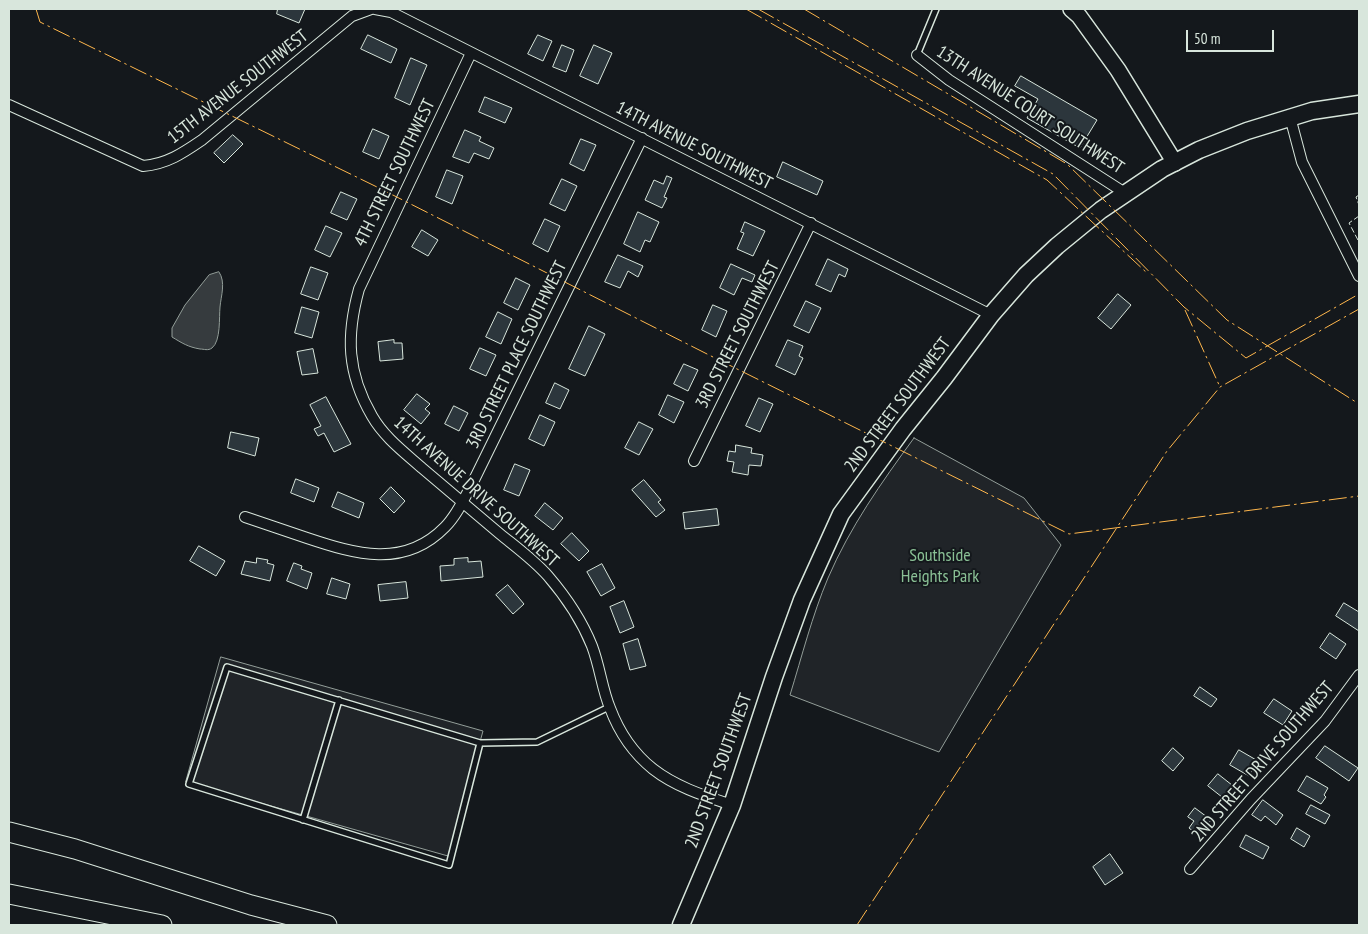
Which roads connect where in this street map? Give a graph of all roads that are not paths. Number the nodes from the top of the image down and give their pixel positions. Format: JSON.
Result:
{"nodes":[{"id":1,"x":373,"y":9,"type":"edge"},
{"id":2,"x":382,"y":9,"type":"edge"},
{"id":3,"x":936,"y":9,"type":"edge"},
{"id":4,"x":1071,"y":9,"type":"edge"},
{"id":5,"x":471,"y":53,"type":"junction"},
{"id":6,"x":917,"y":54,"type":"joint"},
{"id":7,"x":1359,"y":104,"type":"edge"},
{"id":8,"x":9,"y":105,"type":"edge"},
{"id":9,"x":1290,"y":117,"type":"junction"},
{"id":10,"x":642,"y":138,"type":"junction"},
{"id":11,"x":1175,"y":162,"type":"junction"},
{"id":12,"x":1125,"y":193,"type":"junction"},
{"id":13,"x":811,"y":223,"type":"junction"},
{"id":14,"x":1359,"y":276,"type":"edge"},
{"id":15,"x":353,"y":310,"type":"joint"},
{"id":16,"x":991,"y":315,"type":"junction"},
{"id":17,"x":694,"y":461,"type":"dead end"},
{"id":18,"x":462,"y":502,"type":"junction"},
{"id":19,"x":245,"y":517,"type":"dead end"},
{"id":20,"x":1359,"y":675,"type":"edge"},
{"id":21,"x":339,"y":700,"type":"junction"},
{"id":22,"x":609,"y":707,"type":"junction"},
{"id":23,"x":480,"y":743,"type":"junction"},
{"id":24,"x":732,"y":804,"type":"junction"},
{"id":25,"x":9,"y":820,"type":"edge"},
{"id":26,"x":303,"y":820,"type":"junction"},
{"id":27,"x":9,"y":832,"type":"edge"},
{"id":28,"x":113,"y":862,"type":"junction"},
{"id":29,"x":1190,"y":869,"type":"dead end"},
{"id":30,"x":9,"y":894,"type":"edge"},
{"id":31,"x":162,"y":925,"type":"edge"},
{"id":32,"x":327,"y":925,"type":"edge"},
{"id":33,"x":682,"y":925,"type":"edge"}],
"edges":[{"from":1,"to":2,"type":"street","name":"15TH AVENUE SOUTHWEST"},
{"from":1,"to":8,"type":"street","name":"15TH AVENUE SOUTHWEST"},
{"from":2,"to":5,"type":"street","name":"14TH AVENUE SOUTHWEST"},
{"from":3,"to":6,"type":"lane"},
{"from":4,"to":11,"type":"main road"},
{"from":5,"to":10,"type":"street","name":"14TH AVENUE SOUTHWEST"},
{"from":5,"to":15,"type":"street","name":"4TH STREET SOUTHWEST"},
{"from":6,"to":12,"type":"street","name":"13TH AVENUE COURT SOUTHWEST"},
{"from":7,"to":9,"type":"main road","name":"2ND STREET SOUTHWEST"},
{"from":9,"to":11,"type":"main road","name":"2ND STREET SOUTHWEST"},
{"from":9,"to":14,"type":"street"},
{"from":10,"to":13,"type":"street","name":"14TH AVENUE SOUTHWEST"},
{"from":10,"to":18,"type":"street","name":"3RD STREET PLACE SOUTHWEST"},
{"from":11,"to":12,"type":"main road","name":"2ND STREET SOUTHWEST"},
{"from":12,"to":16,"type":"main road","name":"2ND STREET SOUTHWEST"},
{"from":13,"to":16,"type":"street","name":"14TH AVENUE SOUTHWEST"},
{"from":13,"to":17,"type":"street","name":"3RD STREET SOUTHWEST"},
{"from":15,"to":18,"type":"street","name":"14TH AVENUE DRIVE SOUTHWEST"},
{"from":16,"to":24,"type":"main road","name":"2ND STREET SOUTHWEST"},
{"from":18,"to":19,"type":"street","name":"3RD STREET PLACE SOUTHWEST"},
{"from":18,"to":22,"type":"street","name":"14TH AVENUE DRIVE SOUTHWEST"},
{"from":20,"to":29,"type":"street","name":"2ND STREET DRIVE SOUTHWEST"},
{"from":21,"to":23,"type":"lane"},
{"from":21,"to":26,"type":"lane"},
{"from":21,"to":26,"type":"lane"},
{"from":22,"to":23,"type":"lane"},
{"from":22,"to":24,"type":"street","name":"14TH AVENUE DRIVE SOUTHWEST"},
{"from":23,"to":26,"type":"lane"},
{"from":24,"to":33,"type":"main road","name":"2ND STREET SOUTHWEST"},
{"from":25,"to":28,"type":"highway"},
{"from":27,"to":28,"type":"highway"},
{"from":28,"to":32,"type":"highway"},
{"from":30,"to":31,"type":"highway"}]}
